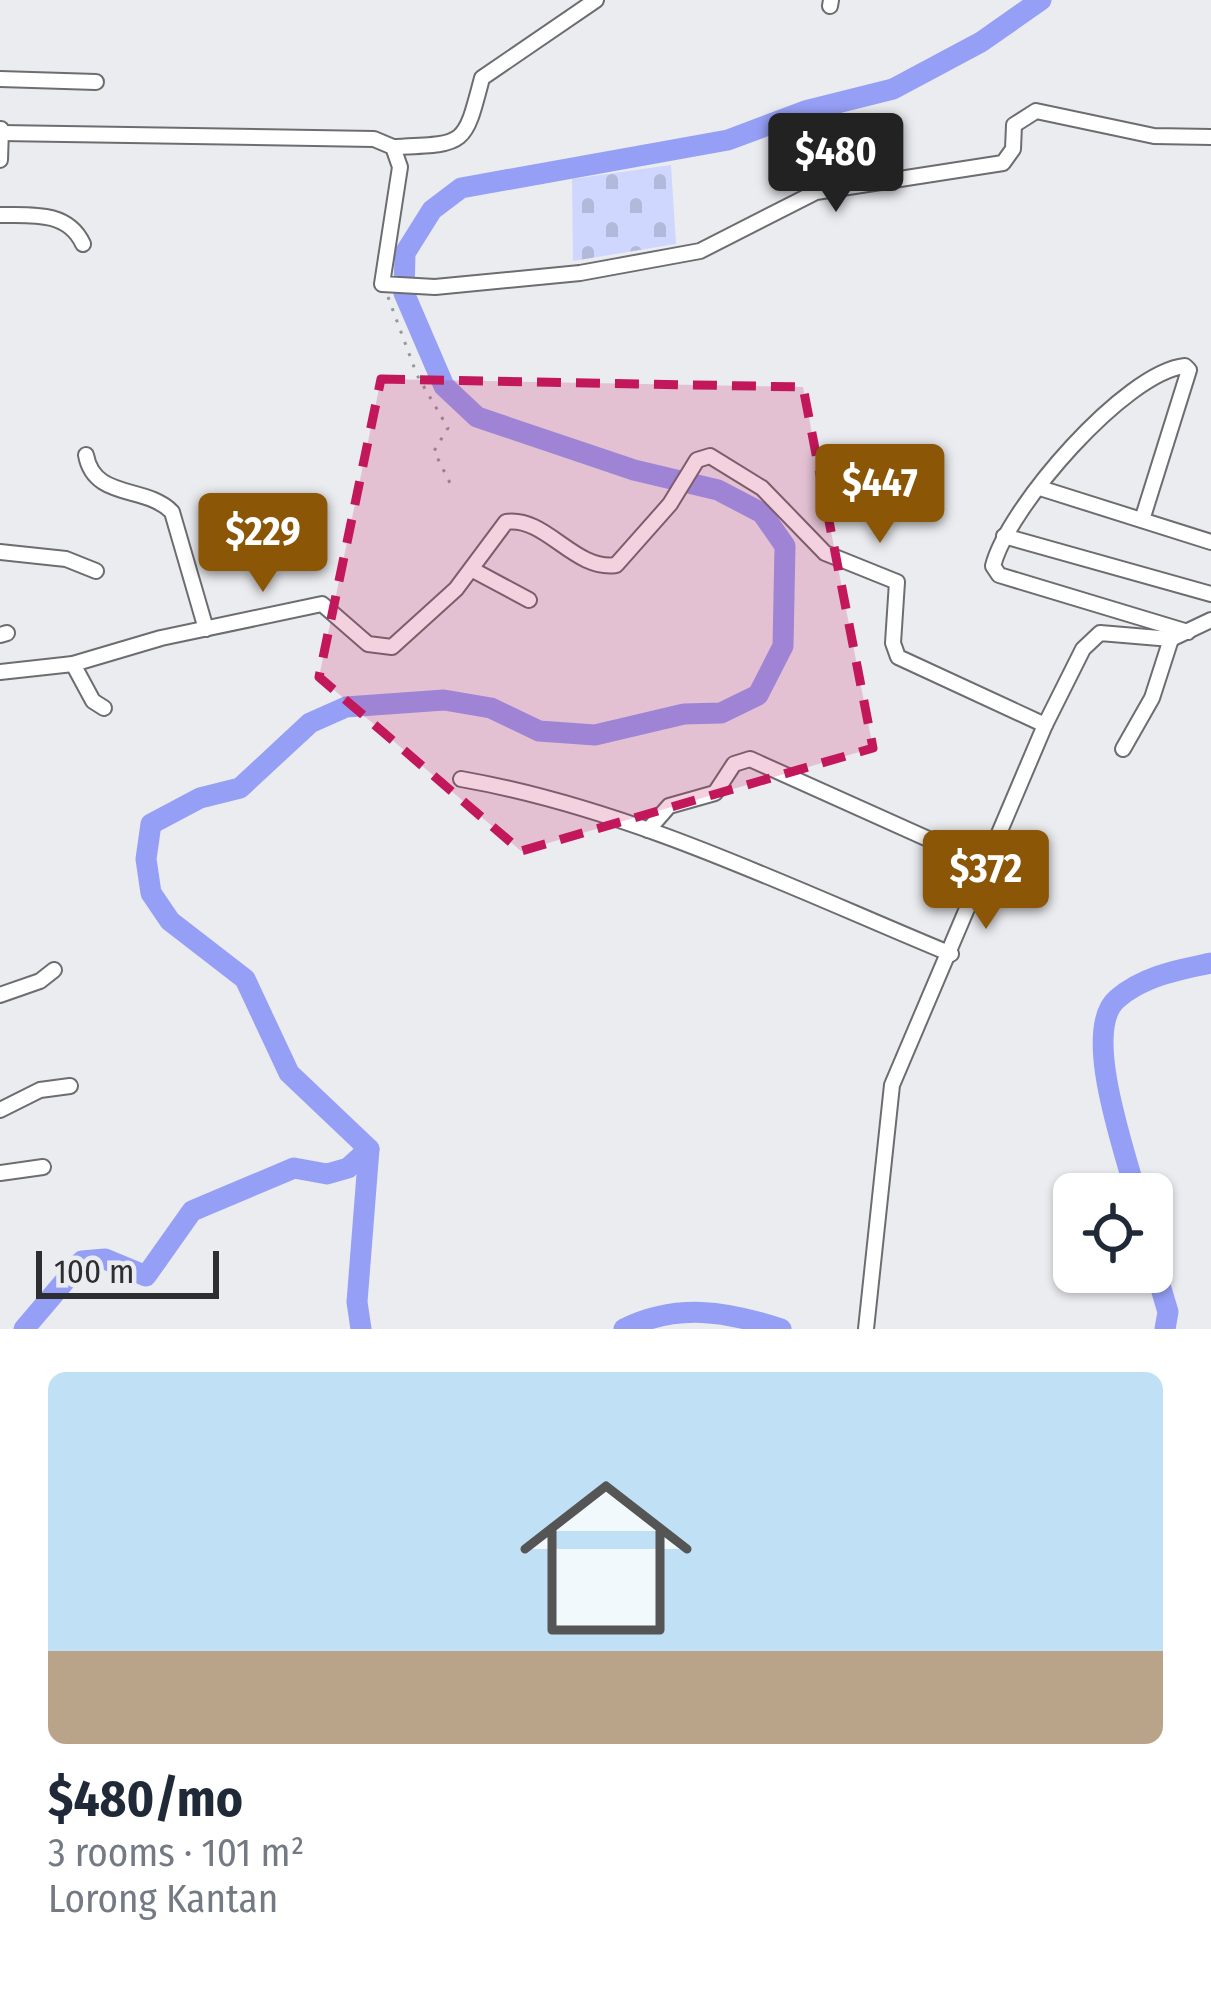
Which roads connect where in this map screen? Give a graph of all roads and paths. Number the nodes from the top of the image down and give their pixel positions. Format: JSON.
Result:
{"nodes":[{"id":1,"x":596,"y":0,"type":"edge"},
{"id":2,"x":0,"y":79,"type":"edge"},
{"id":3,"x":96,"y":82,"type":"dead end"},
{"id":4,"x":0,"y":124,"type":"edge"},
{"id":5,"x":2,"y":134,"type":"edge"},
{"id":6,"x":1211,"y":137,"type":"edge"},
{"id":7,"x":393,"y":147,"type":"junction"},
{"id":8,"x":0,"y":160,"type":"edge"},
{"id":9,"x":0,"y":215,"type":"edge"},
{"id":10,"x":83,"y":244,"type":"dead end"},
{"id":11,"x":387,"y":284,"type":"junction"},
{"id":12,"x":86,"y":455,"type":"dead end"},
{"id":13,"x":450,"y":483,"type":"dead end"},
{"id":14,"x":1040,"y":488,"type":"junction"},
{"id":15,"x":1142,"y":520,"type":"junction"},
{"id":16,"x":1004,"y":536,"type":"junction"},
{"id":17,"x":1211,"y":542,"type":"edge"},
{"id":18,"x":0,"y":552,"type":"edge"},
{"id":19,"x":472,"y":570,"type":"junction"},
{"id":20,"x":96,"y":571,"type":"dead end"},
{"id":21,"x":1211,"y":594,"type":"edge"},
{"id":22,"x":529,"y":600,"type":"dead end"},
{"id":23,"x":1211,"y":605,"type":"edge"},
{"id":24,"x":1209,"y":621,"type":"edge"},
{"id":25,"x":206,"y":628,"type":"junction"},
{"id":26,"x":1188,"y":632,"type":"junction"},
{"id":27,"x":1171,"y":640,"type":"junction"},
{"id":28,"x":73,"y":664,"type":"junction"},
{"id":29,"x":0,"y":672,"type":"edge"},
{"id":30,"x":104,"y":708,"type":"dead end"},
{"id":31,"x":1045,"y":725,"type":"junction"},
{"id":32,"x":1123,"y":749,"type":"dead end"},
{"id":33,"x":461,"y":779,"type":"dead end"},
{"id":34,"x":648,"y":830,"type":"junction"},
{"id":35,"x":986,"y":865,"type":"junction"},
{"id":36,"x":951,"y":954,"type":"junction"},
{"id":37,"x":54,"y":970,"type":"dead end"},
{"id":38,"x":0,"y":995,"type":"edge"},
{"id":39,"x":70,"y":1086,"type":"dead end"},
{"id":40,"x":0,"y":1110,"type":"edge"},
{"id":41,"x":43,"y":1167,"type":"dead end"},
{"id":42,"x":0,"y":1173,"type":"edge"},
{"id":43,"x":866,"y":1329,"type":"edge"}],
"edges":[{"from":1,"to":7,"type":"street"},
{"from":2,"to":3,"type":"street"},
{"from":4,"to":5,"type":"street"},
{"from":5,"to":7,"type":"street"},
{"from":5,"to":8,"type":"street"},
{"from":6,"to":11,"type":"street"},
{"from":7,"to":11,"type":"street"},
{"from":9,"to":10,"type":"street"},
{"from":11,"to":13,"type":"path"},
{"from":12,"to":25,"type":"street"},
{"from":14,"to":15,"type":"street"},
{"from":14,"to":15,"type":"street"},
{"from":14,"to":16,"type":"street"},
{"from":15,"to":17,"type":"street"},
{"from":16,"to":21,"type":"street"},
{"from":16,"to":26,"type":"street"},
{"from":18,"to":20,"type":"street"},
{"from":19,"to":22,"type":"street"},
{"from":19,"to":25,"type":"street"},
{"from":19,"to":31,"type":"street"},
{"from":23,"to":24,"type":"street"},
{"from":24,"to":26,"type":"street"},
{"from":25,"to":28,"type":"street"},
{"from":26,"to":27,"type":"street"},
{"from":27,"to":31,"type":"street"},
{"from":27,"to":32,"type":"street"},
{"from":28,"to":29,"type":"street"},
{"from":28,"to":30,"type":"street"},
{"from":31,"to":35,"type":"street"},
{"from":33,"to":34,"type":"street"},
{"from":34,"to":35,"type":"street"},
{"from":34,"to":36,"type":"street"},
{"from":35,"to":36,"type":"street"},
{"from":36,"to":43,"type":"street"},
{"from":37,"to":38,"type":"street"},
{"from":39,"to":40,"type":"street"},
{"from":41,"to":42,"type":"street"}]}
